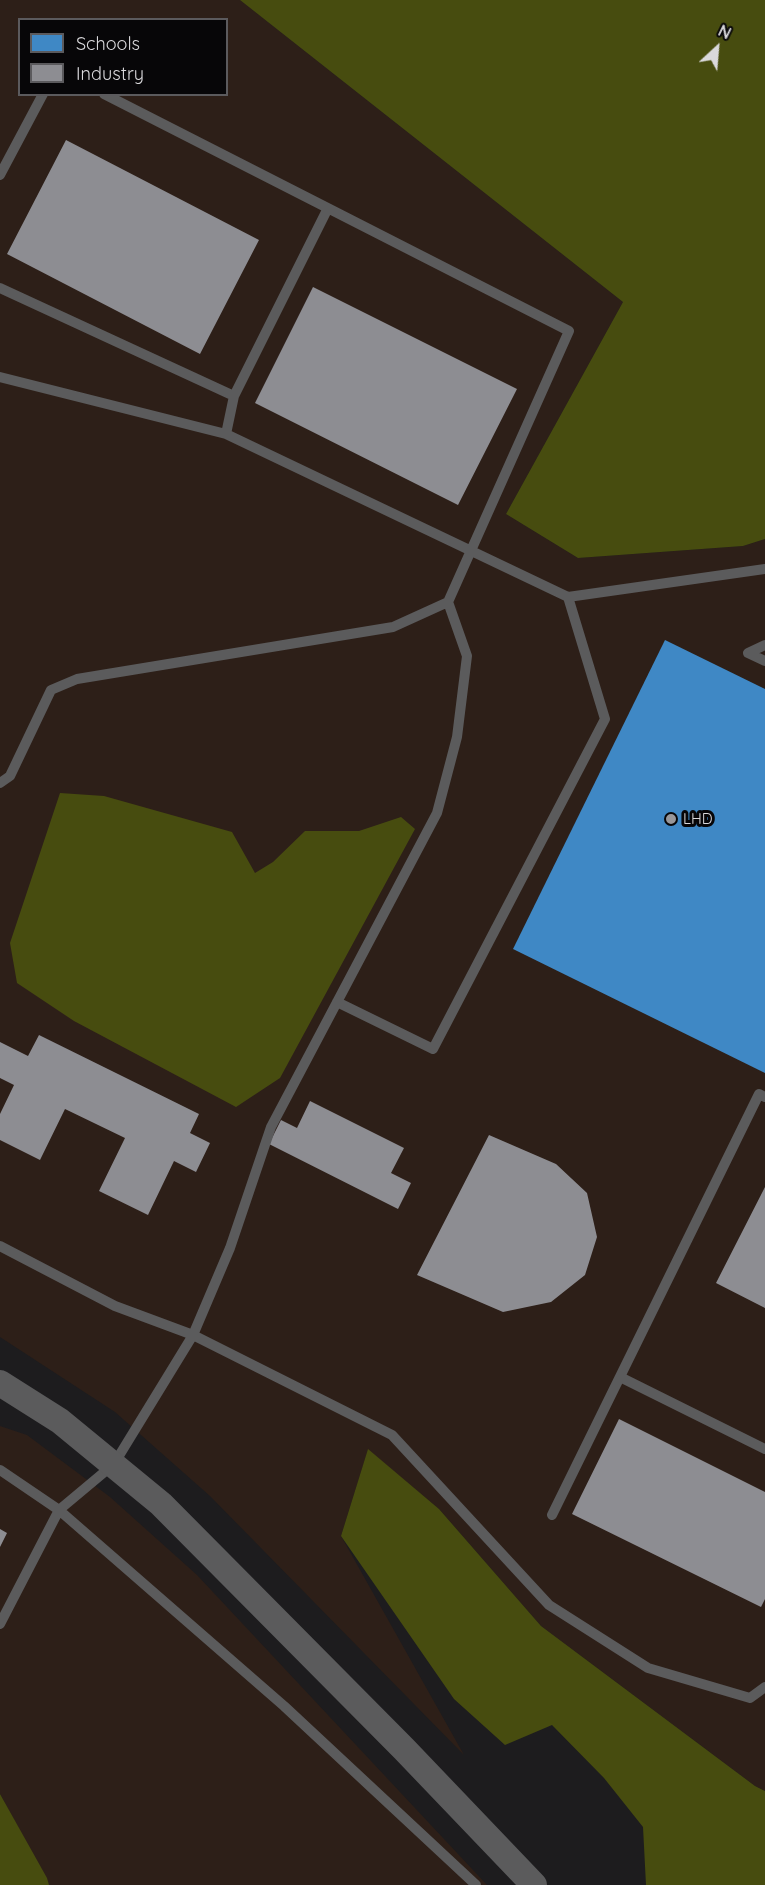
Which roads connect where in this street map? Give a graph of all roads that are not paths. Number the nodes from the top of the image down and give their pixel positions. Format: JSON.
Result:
{"nodes":[{"id":1,"x":42,"y":96,"type":"edge"},
{"id":2,"x":108,"y":96,"type":"edge"},
{"id":3,"x":0,"y":175,"type":"edge"},
{"id":4,"x":327,"y":210,"type":"junction"},
{"id":5,"x":0,"y":288,"type":"edge"},
{"id":6,"x":0,"y":377,"type":"edge"},
{"id":7,"x":234,"y":396,"type":"junction"},
{"id":8,"x":226,"y":434,"type":"junction"},
{"id":9,"x":471,"y":553,"type":"junction"},
{"id":10,"x":765,"y":569,"type":"edge"},
{"id":11,"x":568,"y":597,"type":"junction"},
{"id":12,"x":448,"y":602,"type":"junction"},
{"id":13,"x":765,"y":645,"type":"edge"},
{"id":14,"x":765,"y":661,"type":"edge"},
{"id":15,"x":0,"y":783,"type":"edge"},
{"id":16,"x":338,"y":1002,"type":"junction"},
{"id":17,"x":765,"y":1097,"type":"edge"},
{"id":18,"x":0,"y":1246,"type":"edge"},
{"id":19,"x":193,"y":1335,"type":"junction"},
{"id":20,"x":620,"y":1377,"type":"junction"},
{"id":21,"x":0,"y":1383,"type":"edge"},
{"id":22,"x":765,"y":1449,"type":"edge"},
{"id":23,"x":114,"y":1464,"type":"junction"},
{"id":24,"x":0,"y":1470,"type":"edge"},
{"id":25,"x":59,"y":1510,"type":"junction"},
{"id":26,"x":552,"y":1515,"type":"dead end"},
{"id":27,"x":0,"y":1624,"type":"edge"},
{"id":28,"x":765,"y":1687,"type":"edge"},
{"id":29,"x":476,"y":1885,"type":"edge"},
{"id":30,"x":534,"y":1885,"type":"edge"}],
"edges":[{"from":1,"to":3,"type":"lane"},
{"from":2,"to":4,"type":"lane"},
{"from":4,"to":7,"type":"lane"},
{"from":4,"to":9,"type":"lane"},
{"from":5,"to":7,"type":"lane"},
{"from":6,"to":8,"type":"lane"},
{"from":7,"to":8,"type":"lane"},
{"from":8,"to":9,"type":"lane"},
{"from":9,"to":11,"type":"lane"},
{"from":9,"to":12,"type":"lane"},
{"from":10,"to":11,"type":"lane"},
{"from":11,"to":16,"type":"lane"},
{"from":12,"to":15,"type":"lane"},
{"from":12,"to":16,"type":"lane"},
{"from":13,"to":14,"type":"lane"},
{"from":16,"to":19,"type":"lane"},
{"from":17,"to":20,"type":"lane"},
{"from":18,"to":19,"type":"lane"},
{"from":19,"to":23,"type":"lane"},
{"from":19,"to":28,"type":"lane"},
{"from":20,"to":22,"type":"lane"},
{"from":20,"to":26,"type":"lane"},
{"from":21,"to":23,"type":"street"},
{"from":23,"to":25,"type":"lane"},
{"from":23,"to":30,"type":"street"},
{"from":24,"to":25,"type":"lane"},
{"from":25,"to":27,"type":"lane"},
{"from":25,"to":29,"type":"lane"}]}
